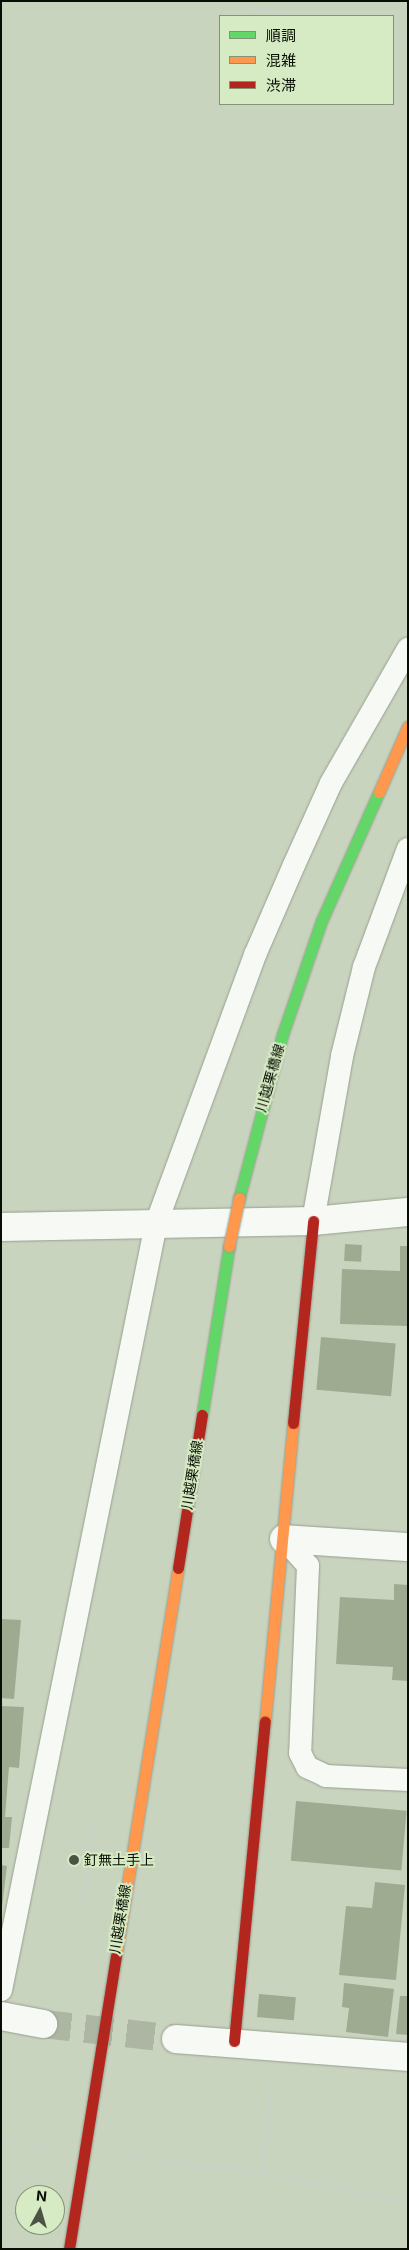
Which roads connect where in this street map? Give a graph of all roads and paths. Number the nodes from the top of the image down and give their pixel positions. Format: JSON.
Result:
{"nodes":[{"id":1,"x":229,"y":1,"type":"edge"},
{"id":2,"x":286,"y":15,"type":"edge"},
{"id":3,"x":394,"y":41,"type":"edge"},
{"id":4,"x":408,"y":45,"type":"edge"},
{"id":5,"x":408,"y":649,"type":"edge"},
{"id":6,"x":408,"y":726,"type":"edge"},
{"id":7,"x":408,"y":849,"type":"edge"},
{"id":8,"x":408,"y":1212,"type":"edge"},
{"id":9,"x":313,"y":1222,"type":"junction"},
{"id":10,"x":156,"y":1224,"type":"junction"},
{"id":11,"x":1,"y":1227,"type":"edge"},
{"id":12,"x":284,"y":1539,"type":"junction"},
{"id":13,"x":408,"y":1548,"type":"edge"},
{"id":14,"x":408,"y":1780,"type":"edge"},
{"id":15,"x":95,"y":1820,"type":"dead end"},
{"id":16,"x":82,"y":1904,"type":"dead end"},
{"id":17,"x":1,"y":1990,"type":"edge"},
{"id":18,"x":1,"y":2016,"type":"edge"},
{"id":19,"x":43,"y":2024,"type":"tunnel mouth"},
{"id":20,"x":176,"y":2039,"type":"tunnel mouth"},
{"id":21,"x":234,"y":2041,"type":"junction"},
{"id":22,"x":408,"y":2057,"type":"edge"},
{"id":23,"x":272,"y":2073,"type":"dead end"},
{"id":24,"x":1,"y":2141,"type":"edge"},
{"id":25,"x":58,"y":2148,"type":"dead end"},
{"id":26,"x":112,"y":2155,"type":"dead end"},
{"id":27,"x":262,"y":2172,"type":"junction"},
{"id":28,"x":408,"y":2202,"type":"edge"},
{"id":29,"x":69,"y":2249,"type":"edge"}],
"edges":[{"from":1,"to":2,"type":"path"},
{"from":3,"to":4,"type":"path"},
{"from":5,"to":10,"type":"lane"},
{"from":6,"to":29,"type":"main road","name":"川越栗橋線","bridge":true},
{"from":7,"to":9,"type":"lane"},
{"from":8,"to":9,"type":"street"},
{"from":9,"to":10,"type":"street"},
{"from":9,"to":12,"type":"main road"},
{"from":10,"to":11,"type":"street"},
{"from":10,"to":17,"type":"lane"},
{"from":12,"to":13,"type":"street"},
{"from":12,"to":14,"type":"lane"},
{"from":12,"to":21,"type":"main road"},
{"from":15,"to":16,"type":"path"},
{"from":18,"to":19,"type":"street"},
{"from":20,"to":21,"type":"street"},
{"from":21,"to":22,"type":"street"},
{"from":23,"to":27,"type":"path"},
{"from":24,"to":25,"type":"path"},
{"from":26,"to":27,"type":"path"},
{"from":27,"to":28,"type":"path"}]}
